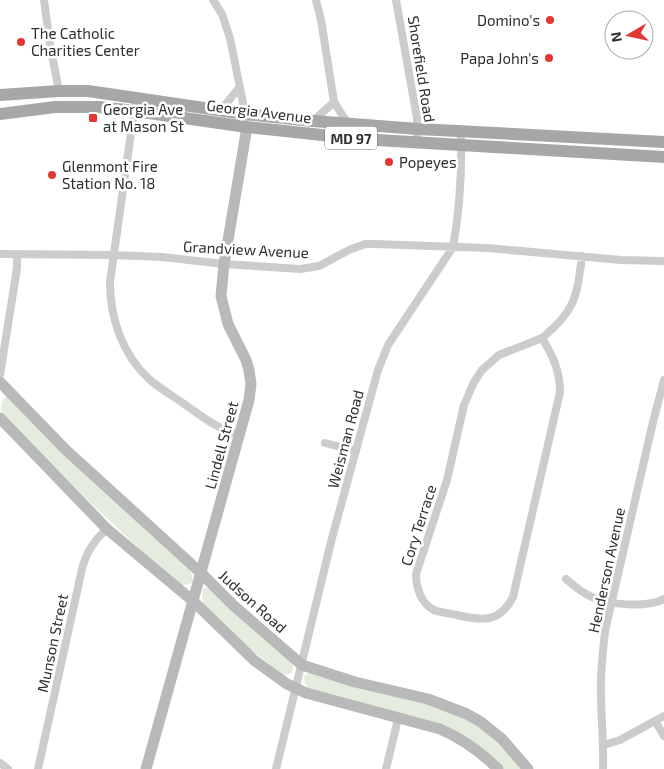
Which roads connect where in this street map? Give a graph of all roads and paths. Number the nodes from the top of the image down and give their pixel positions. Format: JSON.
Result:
{"nodes":[{"id":1,"x":44,"y":0,"type":"edge"},
{"id":2,"x":213,"y":0,"type":"edge"},
{"id":3,"x":316,"y":0,"type":"edge"},
{"id":4,"x":396,"y":0,"type":"edge"},
{"id":5,"x":239,"y":88,"type":"junction"},
{"id":6,"x":59,"y":91,"type":"junction"},
{"id":7,"x":25,"y":93,"type":"junction"},
{"id":8,"x":0,"y":96,"type":"edge"},
{"id":9,"x":136,"y":97,"type":"junction"},
{"id":10,"x":334,"y":102,"type":"junction"},
{"id":11,"x":27,"y":110,"type":"junction"},
{"id":12,"x":135,"y":110,"type":"junction"},
{"id":13,"x":221,"y":110,"type":"junction"},
{"id":14,"x":0,"y":114,"type":"edge"},
{"id":15,"x":245,"y":114,"type":"junction"},
{"id":16,"x":313,"y":120,"type":"junction"},
{"id":17,"x":348,"y":124,"type":"junction"},
{"id":18,"x":247,"y":127,"type":"junction"},
{"id":19,"x":418,"y":129,"type":"junction"},
{"id":20,"x":461,"y":131,"type":"junction"},
{"id":21,"x":417,"y":142,"type":"junction"},
{"id":22,"x":664,"y":142,"type":"edge"},
{"id":23,"x":461,"y":145,"type":"junction"},
{"id":24,"x":664,"y":157,"type":"edge"},
{"id":25,"x":453,"y":247,"type":"junction"},
{"id":26,"x":0,"y":254,"type":"edge"},
{"id":27,"x":17,"y":254,"type":"junction"},
{"id":28,"x":113,"y":255,"type":"junction"},
{"id":29,"x":582,"y":256,"type":"junction"},
{"id":30,"x":664,"y":262,"type":"edge"},
{"id":31,"x":224,"y":264,"type":"junction"},
{"id":32,"x":542,"y":338,"type":"junction"},
{"id":33,"x":0,"y":375,"type":"edge"},
{"id":34,"x":664,"y":380,"type":"edge"},
{"id":35,"x":0,"y":382,"type":"edge"},
{"id":36,"x":0,"y":418,"type":"edge"},
{"id":37,"x":240,"y":435,"type":"junction"},
{"id":38,"x":325,"y":443,"type":"dead end"},
{"id":39,"x":356,"y":451,"type":"junction"},
{"id":40,"x":107,"y":529,"type":"junction"},
{"id":41,"x":201,"y":573,"type":"junction"},
{"id":42,"x":566,"y":579,"type":"dead end"},
{"id":43,"x":664,"y":599,"type":"edge"},
{"id":44,"x":193,"y":601,"type":"junction"},
{"id":45,"x":612,"y":602,"type":"junction"},
{"id":46,"x":302,"y":665,"type":"junction"},
{"id":47,"x":296,"y":689,"type":"junction"},
{"id":48,"x":664,"y":716,"type":"edge"},
{"id":49,"x":398,"y":719,"type":"junction"},
{"id":50,"x":655,"y":721,"type":"junction"},
{"id":51,"x":664,"y":736,"type":"edge"},
{"id":52,"x":604,"y":745,"type":"junction"},
{"id":53,"x":0,"y":763,"type":"edge"},
{"id":54,"x":8,"y":769,"type":"edge"},
{"id":55,"x":38,"y":769,"type":"edge"},
{"id":56,"x":146,"y":769,"type":"edge"},
{"id":57,"x":276,"y":769,"type":"edge"},
{"id":58,"x":386,"y":769,"type":"edge"},
{"id":59,"x":498,"y":769,"type":"edge"},
{"id":60,"x":528,"y":769,"type":"edge"},
{"id":61,"x":603,"y":769,"type":"edge"}],
"edges":[{"from":1,"to":6,"type":"street"},
{"from":2,"to":5,"type":"street"},
{"from":3,"to":10,"type":"street"},
{"from":4,"to":19,"type":"street","name":"Shorefield Road"},
{"from":5,"to":13,"type":"street"},
{"from":5,"to":15,"type":"street"},
{"from":6,"to":7,"type":"main road","name":"Georgia Avenue","number":"MD 97"},
{"from":6,"to":9,"type":"main road","name":"Georgia Avenue","number":"MD 97"},
{"from":7,"to":8,"type":"main road","name":"Georgia Avenue","number":"MD 97"},
{"from":7,"to":11,"type":"main road"},
{"from":9,"to":12,"type":"street"},
{"from":9,"to":13,"type":"main road","name":"Georgia Avenue","number":"MD 97"},
{"from":10,"to":16,"type":"street"},
{"from":10,"to":17,"type":"street"},
{"from":11,"to":12,"type":"main road","name":"Georgia Avenue","number":"MD 97"},
{"from":11,"to":14,"type":"main road","name":"Georgia Avenue","number":"MD 97"},
{"from":12,"to":18,"type":"main road","name":"Georgia Avenue","number":"MD 97"},
{"from":12,"to":28,"type":"street"},
{"from":13,"to":15,"type":"main road","name":"Georgia Avenue","number":"MD 97"},
{"from":15,"to":16,"type":"main road","name":"Georgia Avenue","number":"MD 97"},
{"from":15,"to":18,"type":"street"},
{"from":16,"to":17,"type":"main road","name":"Georgia Avenue","number":"MD 97"},
{"from":17,"to":19,"type":"main road","name":"Georgia Avenue","number":"MD 97"},
{"from":18,"to":21,"type":"main road","name":"Georgia Avenue","number":"MD 97"},
{"from":18,"to":31,"type":"street","name":"Lindell Street"},
{"from":19,"to":20,"type":"main road","name":"Georgia Avenue","number":"MD 97"},
{"from":19,"to":21,"type":"street","name":"Shorefield Road"},
{"from":20,"to":22,"type":"main road","name":"Georgia Avenue","number":"MD 97"},
{"from":20,"to":23,"type":"street","name":"Weisman Road"},
{"from":21,"to":23,"type":"main road","name":"Georgia Avenue","number":"MD 97"},
{"from":23,"to":24,"type":"main road","name":"Georgia Avenue","number":"MD 97"},
{"from":23,"to":25,"type":"street","name":"Weisman Road"},
{"from":25,"to":29,"type":"street","name":"Grandview Avenue"},
{"from":25,"to":31,"type":"street","name":"Grandview Avenue"},
{"from":25,"to":39,"type":"street","name":"Weisman Road"},
{"from":26,"to":27,"type":"street","name":"Grandview Avenue"},
{"from":27,"to":28,"type":"street","name":"Grandview Avenue"},
{"from":27,"to":33,"type":"street"},
{"from":28,"to":31,"type":"street","name":"Grandview Avenue"},
{"from":28,"to":37,"type":"street"},
{"from":29,"to":30,"type":"street","name":"Grandview Avenue"},
{"from":29,"to":32,"type":"street","name":"Cory Terrace"},
{"from":31,"to":37,"type":"street","name":"Lindell Street"},
{"from":32,"to":32,"type":"street","name":"Cory Terrace"},
{"from":34,"to":45,"type":"street","name":"Henderson Avenue"},
{"from":35,"to":41,"type":"street","name":"Judson Road"},
{"from":36,"to":40,"type":"street"},
{"from":37,"to":41,"type":"street","name":"Lindell Street"},
{"from":38,"to":39,"type":"street"},
{"from":39,"to":46,"type":"street","name":"Weisman Road"},
{"from":40,"to":44,"type":"street"},
{"from":40,"to":55,"type":"street","name":"Munson Street"},
{"from":41,"to":44,"type":"street","name":"Lindell Street"},
{"from":41,"to":46,"type":"street","name":"Judson Road"},
{"from":42,"to":45,"type":"street"},
{"from":43,"to":45,"type":"street"},
{"from":44,"to":47,"type":"street"},
{"from":44,"to":56,"type":"street","name":"Lindell Street"},
{"from":45,"to":52,"type":"street","name":"Henderson Avenue"},
{"from":46,"to":47,"type":"street","name":"Weisman Road"},
{"from":46,"to":60,"type":"street","name":"Judson Road"},
{"from":47,"to":49,"type":"street"},
{"from":47,"to":57,"type":"street","name":"Weisman Road"},
{"from":48,"to":50,"type":"street"},
{"from":49,"to":58,"type":"street"},
{"from":49,"to":59,"type":"street"},
{"from":50,"to":51,"type":"street"},
{"from":50,"to":52,"type":"street"},
{"from":52,"to":61,"type":"street","name":"Henderson Avenue"},
{"from":53,"to":54,"type":"street"}]}
